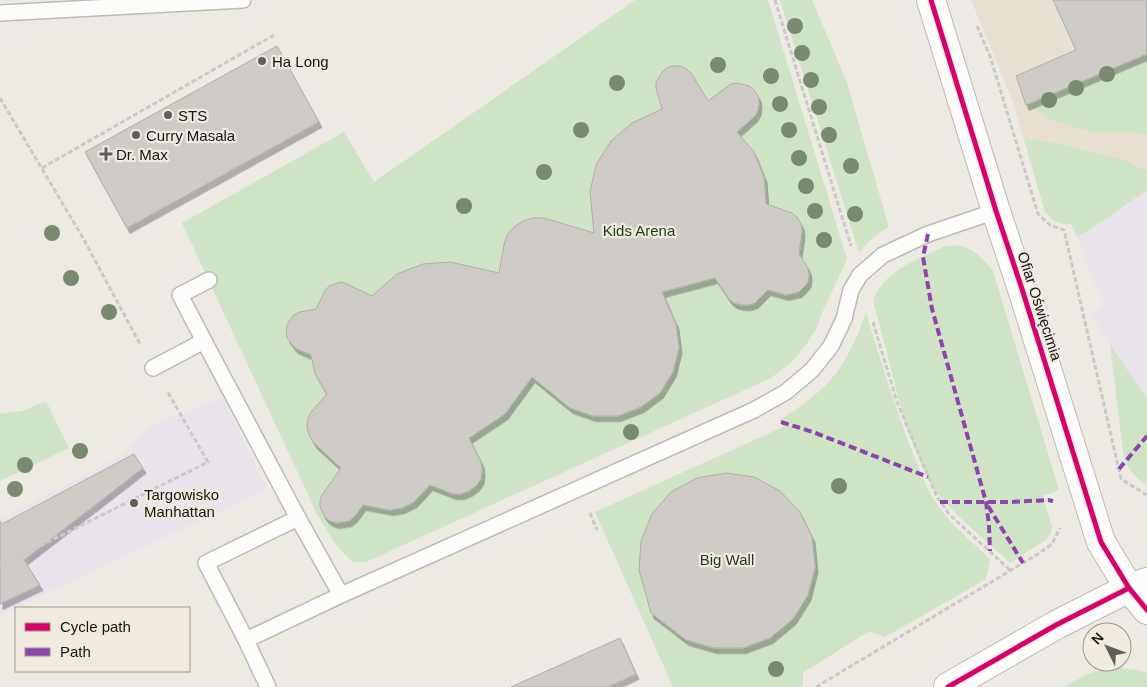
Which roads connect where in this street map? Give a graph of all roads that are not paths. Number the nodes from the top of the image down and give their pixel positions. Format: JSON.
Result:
{"nodes":[{"id":1,"x":244,"y":0,"type":"edge"},
{"id":2,"x":931,"y":0,"type":"edge"},
{"id":3,"x":0,"y":13,"type":"edge"},
{"id":4,"x":996,"y":211,"type":"junction"},
{"id":5,"x":209,"y":280,"type":"dead end"},
{"id":6,"x":204,"y":342,"type":"junction"},
{"id":7,"x":154,"y":368,"type":"road end"},
{"id":8,"x":298,"y":518,"type":"junction"},
{"id":9,"x":1138,"y":585,"type":"edge"},
{"id":10,"x":341,"y":595,"type":"junction"},
{"id":11,"x":1147,"y":610,"type":"edge"},
{"id":12,"x":246,"y":640,"type":"junction"},
{"id":13,"x":268,"y":687,"type":"edge"},
{"id":14,"x":948,"y":687,"type":"edge"}],
"edges":[{"from":1,"to":3,"type":"lane"},
{"from":2,"to":4,"type":"street","name":"Ofiar Oświęcimia"},
{"from":4,"to":9,"type":"street","name":"Ofiar Oświęcimia"},
{"from":4,"to":10,"type":"lane"},
{"from":5,"to":6,"type":"lane"},
{"from":6,"to":7,"type":"lane"},
{"from":6,"to":8,"type":"lane"},
{"from":8,"to":10,"type":"lane"},
{"from":8,"to":12,"type":"lane"},
{"from":9,"to":11,"type":"street","name":"Ofiar Oświęcimia"},
{"from":9,"to":14,"type":"street"},
{"from":10,"to":12,"type":"lane"},
{"from":12,"to":13,"type":"lane"}]}
